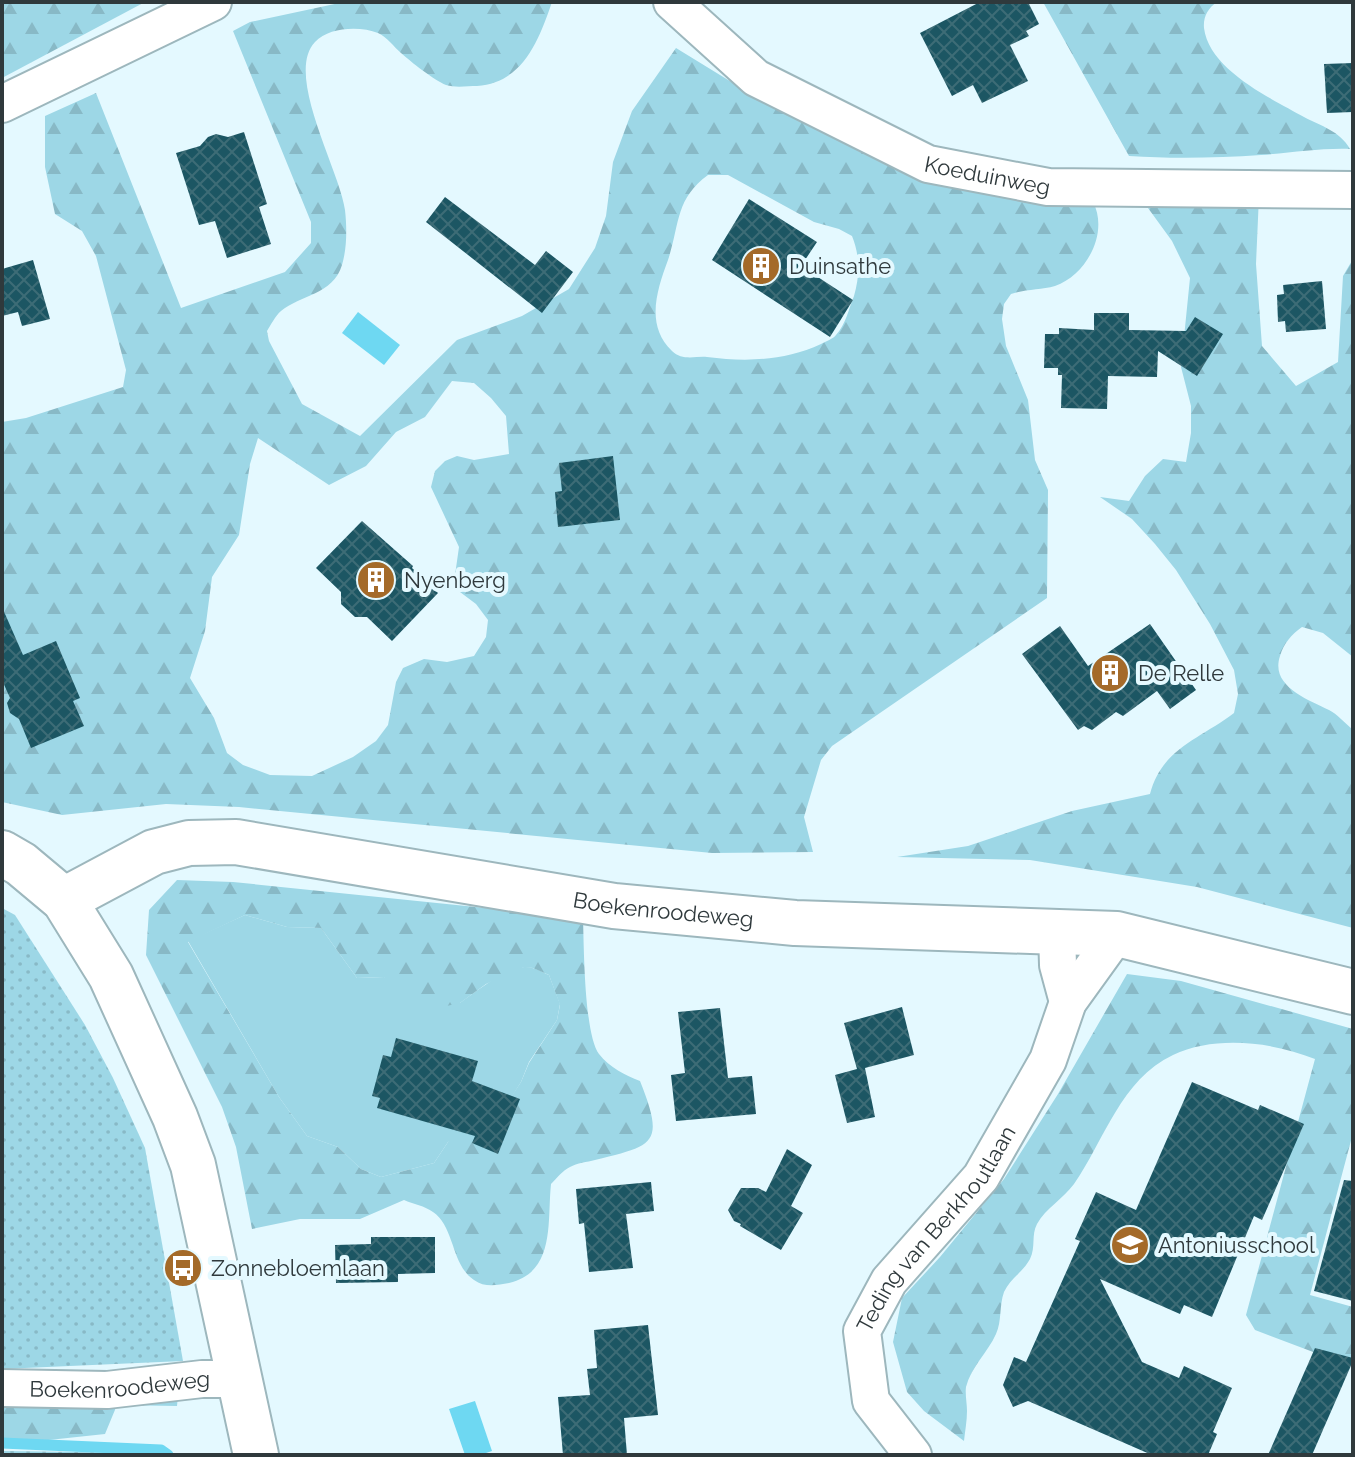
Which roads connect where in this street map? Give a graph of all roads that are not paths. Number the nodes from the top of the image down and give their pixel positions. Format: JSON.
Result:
{"nodes":[{"id":1,"x":213,"y":2,"type":"edge"},
{"id":2,"x":672,"y":2,"type":"edge"},
{"id":3,"x":2,"y":104,"type":"edge"},
{"id":4,"x":1353,"y":190,"type":"edge"},
{"id":5,"x":2,"y":853,"type":"edge"},
{"id":6,"x":64,"y":900,"type":"junction"},
{"id":7,"x":1057,"y":932,"type":"junction"},
{"id":8,"x":1117,"y":934,"type":"junction"},
{"id":9,"x":1353,"y":992,"type":"edge"},
{"id":10,"x":1068,"y":1002,"type":"junction"},
{"id":11,"x":238,"y":1379,"type":"junction"},
{"id":12,"x":2,"y":1388,"type":"edge"},
{"id":13,"x":256,"y":1455,"type":"edge"},
{"id":14,"x":913,"y":1455,"type":"edge"}],
"edges":[{"from":1,"to":3,"type":"street"},
{"from":2,"to":4,"type":"street","name":"Koeduinweg"},
{"from":5,"to":6,"type":"main road"},
{"from":6,"to":7,"type":"main road","name":"Boekenroodeweg"},
{"from":6,"to":11,"type":"main road"},
{"from":7,"to":8,"type":"main road","name":"Boekenroodeweg"},
{"from":7,"to":10,"type":"street"},
{"from":8,"to":9,"type":"main road","name":"Boekenroodeweg"},
{"from":8,"to":10,"type":"street","name":"Teding van Berkhoutlaan"},
{"from":10,"to":14,"type":"street","name":"Teding van Berkhoutlaan"},
{"from":11,"to":12,"type":"street","name":"Boekenroodeweg"},
{"from":11,"to":13,"type":"main road"}]}
